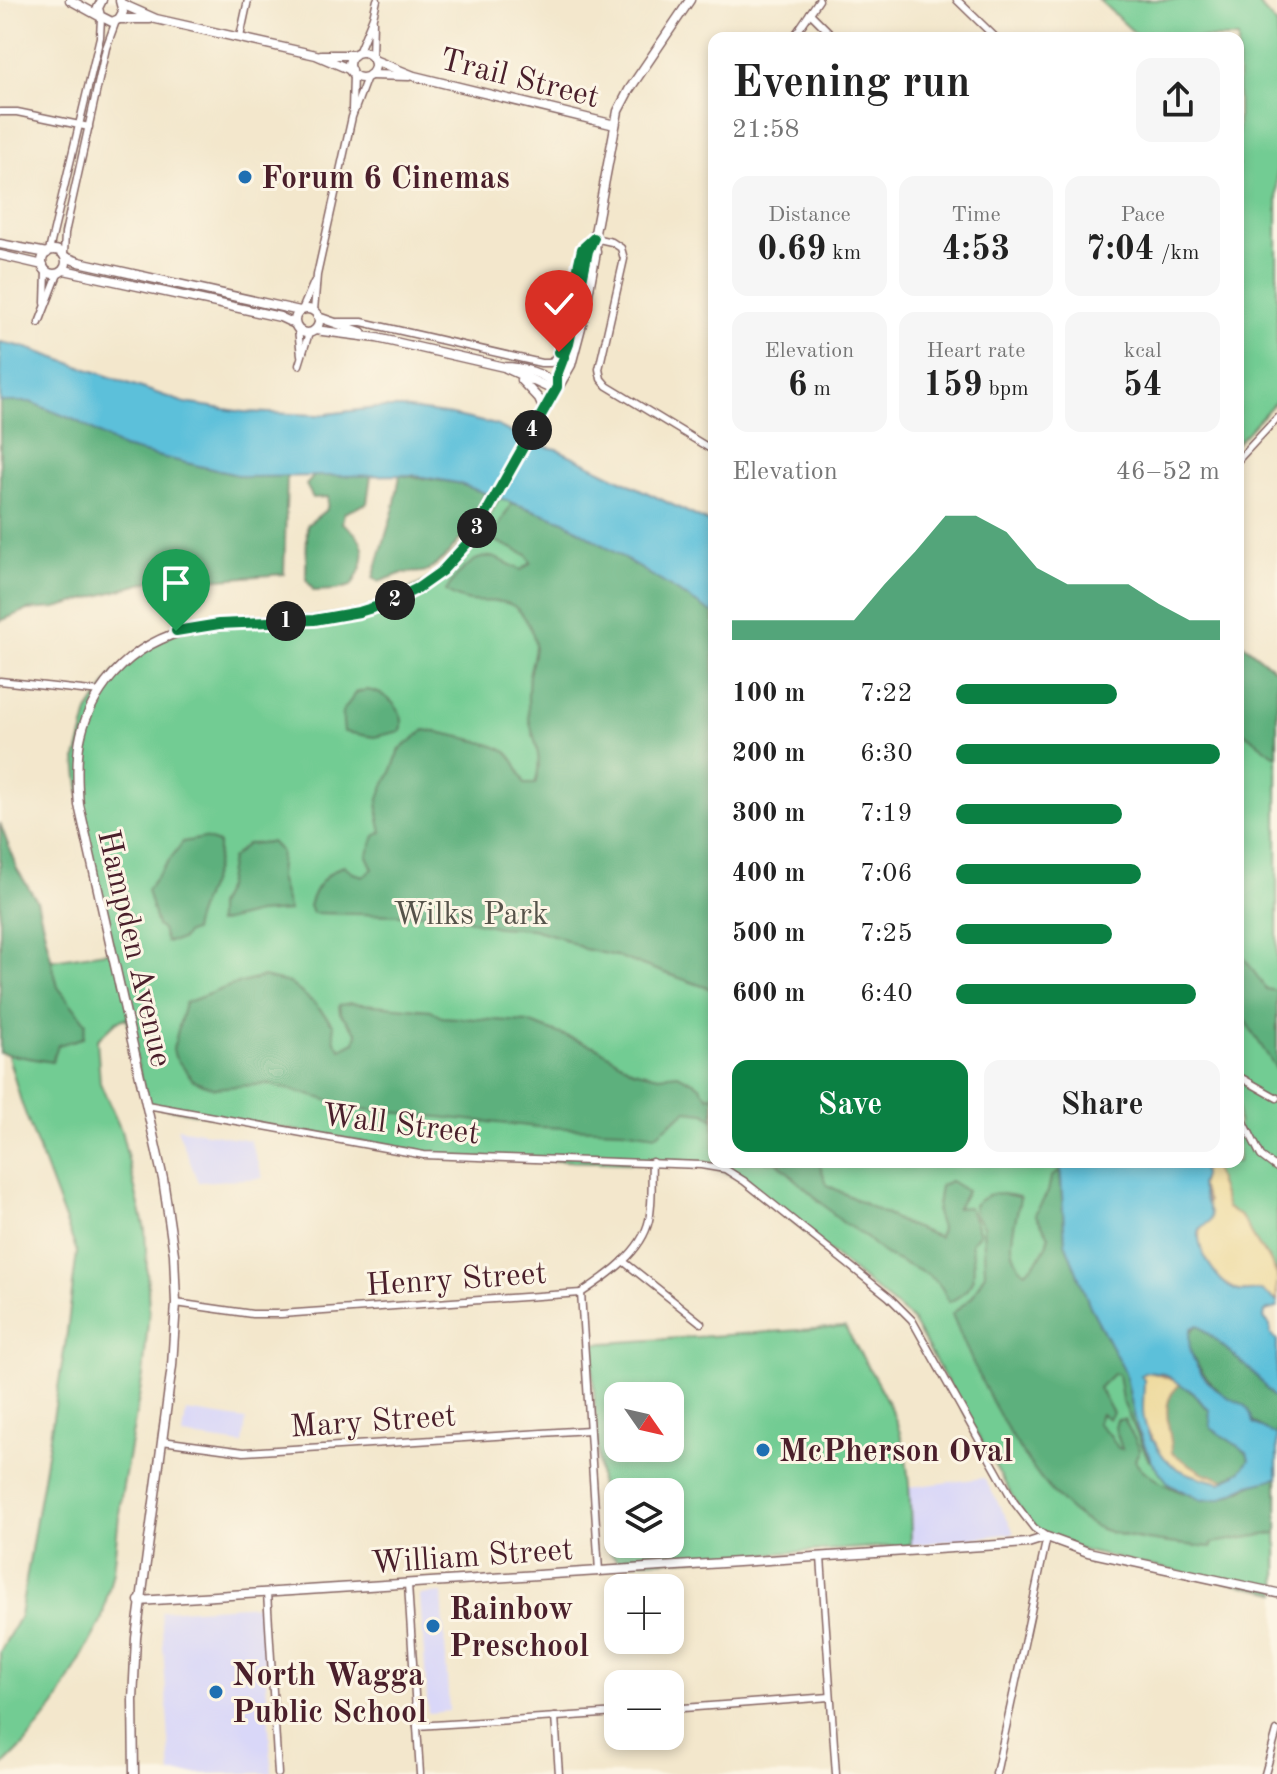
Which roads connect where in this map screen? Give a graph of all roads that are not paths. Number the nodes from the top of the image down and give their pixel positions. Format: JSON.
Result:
{"nodes":[{"id":1,"x":70,"y":0,"type":"edge"},
{"id":2,"x":102,"y":0,"type":"edge"},
{"id":3,"x":248,"y":0,"type":"edge"},
{"id":4,"x":377,"y":0,"type":"edge"},
{"id":5,"x":690,"y":0,"type":"edge"},
{"id":6,"x":819,"y":0,"type":"edge"},
{"id":7,"x":957,"y":0,"type":"edge"},
{"id":8,"x":121,"y":2,"type":"edge"},
{"id":9,"x":810,"y":13,"type":"junction"},
{"id":10,"x":100,"y":17,"type":"junction"},
{"id":11,"x":373,"y":17,"type":"junction"},
{"id":12,"x":156,"y":19,"type":"junction"},
{"id":13,"x":117,"y":20,"type":"junction"},
{"id":14,"x":797,"y":32,"type":"edge"},
{"id":15,"x":829,"y":32,"type":"edge"},
{"id":16,"x":990,"y":32,"type":"edge"},
{"id":17,"x":240,"y":37,"type":"junction"},
{"id":18,"x":356,"y":54,"type":"junction"},
{"id":19,"x":316,"y":55,"type":"junction"},
{"id":20,"x":373,"y":58,"type":"junction"},
{"id":21,"x":352,"y":72,"type":"junction"},
{"id":22,"x":368,"y":76,"type":"junction"},
{"id":23,"x":414,"y":76,"type":"junction"},
{"id":24,"x":0,"y":112,"type":"edge"},
{"id":25,"x":352,"y":117,"type":"junction"},
{"id":26,"x":78,"y":125,"type":"junction"},
{"id":27,"x":615,"y":125,"type":"junction"},
{"id":28,"x":89,"y":127,"type":"junction"},
{"id":29,"x":594,"y":238,"type":"junction"},
{"id":30,"x":0,"y":244,"type":"edge"},
{"id":31,"x":48,"y":252,"type":"junction"},
{"id":32,"x":0,"y":255,"type":"edge"},
{"id":33,"x":64,"y":255,"type":"junction"},
{"id":34,"x":44,"y":268,"type":"junction"},
{"id":35,"x":61,"y":272,"type":"junction"},
{"id":36,"x":317,"y":275,"type":"junction"},
{"id":37,"x":166,"y":281,"type":"junction"},
{"id":38,"x":163,"y":292,"type":"junction"},
{"id":39,"x":45,"y":307,"type":"junction"},
{"id":40,"x":301,"y":310,"type":"junction"},
{"id":41,"x":316,"y":314,"type":"junction"},
{"id":42,"x":334,"y":322,"type":"junction"},
{"id":43,"x":39,"y":323,"type":"dead end"},
{"id":44,"x":297,"y":327,"type":"junction"},
{"id":45,"x":312,"y":331,"type":"junction"},
{"id":46,"x":377,"y":338,"type":"junction"},
{"id":47,"x":504,"y":367,"type":"junction"},
{"id":48,"x":514,"y":374,"type":"junction"},
{"id":49,"x":557,"y":387,"type":"junction"},
{"id":50,"x":542,"y":414,"type":"junction"},
{"id":51,"x":1277,"y":418,"type":"edge"},
{"id":52,"x":708,"y":447,"type":"edge"},
{"id":53,"x":1244,"y":454,"type":"edge"},
{"id":54,"x":0,"y":681,"type":"edge"},
{"id":55,"x":100,"y":692,"type":"junction"},
{"id":56,"x":1244,"y":1079,"type":"edge"},
{"id":57,"x":1277,"y":1098,"type":"edge"},
{"id":58,"x":147,"y":1105,"type":"junction"},
{"id":59,"x":1244,"y":1122,"type":"edge"},
{"id":60,"x":652,"y":1162,"type":"junction"},
{"id":61,"x":708,"y":1166,"type":"edge"},
{"id":62,"x":718,"y":1168,"type":"edge"},
{"id":63,"x":1277,"y":1168,"type":"edge"},
{"id":64,"x":623,"y":1261,"type":"junction"},
{"id":65,"x":581,"y":1293,"type":"junction"},
{"id":66,"x":176,"y":1303,"type":"junction"},
{"id":67,"x":701,"y":1323,"type":"dead end"},
{"id":68,"x":589,"y":1430,"type":"junction"},
{"id":69,"x":162,"y":1441,"type":"junction"},
{"id":70,"x":1047,"y":1537,"type":"junction"},
{"id":71,"x":821,"y":1557,"type":"junction"},
{"id":72,"x":599,"y":1571,"type":"junction"},
{"id":73,"x":408,"y":1584,"type":"junction"},
{"id":74,"x":267,"y":1593,"type":"junction"},
{"id":75,"x":1277,"y":1593,"type":"edge"},
{"id":76,"x":139,"y":1601,"type":"junction"},
{"id":77,"x":830,"y":1697,"type":"junction"},
{"id":78,"x":684,"y":1708,"type":"edge"},
{"id":79,"x":604,"y":1714,"type":"edge"},
{"id":80,"x":555,"y":1717,"type":"junction"},
{"id":81,"x":417,"y":1726,"type":"junction"},
{"id":82,"x":1277,"y":1731,"type":"edge"},
{"id":83,"x":134,"y":1774,"type":"edge"},
{"id":84,"x":278,"y":1774,"type":"edge"},
{"id":85,"x":420,"y":1774,"type":"edge"},
{"id":86,"x":559,"y":1774,"type":"edge"},
{"id":87,"x":836,"y":1774,"type":"edge"},
{"id":88,"x":996,"y":1774,"type":"edge"},
{"id":89,"x":1265,"y":1774,"type":"edge"}],
"edges":[{"from":1,"to":10,"type":"main road"},
{"from":2,"to":10,"type":"main road"},
{"from":3,"to":17,"type":"street"},
{"from":4,"to":11,"type":"street"},
{"from":5,"to":27,"type":"main road","name":"Hampden Avenue"},
{"from":6,"to":9,"type":"street"},
{"from":7,"to":16,"type":"street"},
{"from":8,"to":12,"type":"main road"},
{"from":8,"to":13,"type":"main road"},
{"from":9,"to":14,"type":"street"},
{"from":9,"to":15,"type":"street"},
{"from":10,"to":13,"type":"main road"},
{"from":10,"to":26,"type":"street"},
{"from":11,"to":18,"type":"street"},
{"from":11,"to":20,"type":"street"},
{"from":12,"to":13,"type":"main road"},
{"from":12,"to":17,"type":"main road"},
{"from":13,"to":28,"type":"street"},
{"from":17,"to":19,"type":"main road"},
{"from":18,"to":19,"type":"main road"},
{"from":18,"to":20,"type":"main road"},
{"from":18,"to":21,"type":"main road"},
{"from":19,"to":21,"type":"main road"},
{"from":20,"to":22,"type":"main road"},
{"from":20,"to":23,"type":"main road","name":"Trail Street"},
{"from":21,"to":22,"type":"main road"},
{"from":21,"to":25,"type":"street"},
{"from":22,"to":23,"type":"main road","name":"Trail Street"},
{"from":22,"to":25,"type":"street"},
{"from":23,"to":27,"type":"main road","name":"Trail Street"},
{"from":24,"to":26,"type":"street"},
{"from":25,"to":36,"type":"street"},
{"from":26,"to":28,"type":"street"},
{"from":26,"to":31,"type":"street"},
{"from":27,"to":29,"type":"main road","name":"Hampden Avenue"},
{"from":28,"to":33,"type":"street"},
{"from":29,"to":42,"type":"street"},
{"from":29,"to":49,"type":"main road","name":"Hampden Avenue"},
{"from":29,"to":52,"type":"street"},
{"from":30,"to":31,"type":"main road"},
{"from":31,"to":33,"type":"main road"},
{"from":31,"to":34,"type":"main road"},
{"from":32,"to":34,"type":"main road"},
{"from":33,"to":35,"type":"main road"},
{"from":33,"to":37,"type":"main road"},
{"from":34,"to":35,"type":"main road"},
{"from":34,"to":39,"type":"street"},
{"from":35,"to":38,"type":"main road"},
{"from":35,"to":39,"type":"street"},
{"from":36,"to":40,"type":"street"},
{"from":36,"to":41,"type":"street"},
{"from":37,"to":38,"type":"main road"},
{"from":37,"to":40,"type":"main road"},
{"from":38,"to":44,"type":"main road"},
{"from":39,"to":43,"type":"street"},
{"from":40,"to":41,"type":"main road"},
{"from":40,"to":44,"type":"main road"},
{"from":41,"to":42,"type":"main road"},
{"from":41,"to":45,"type":"main road"},
{"from":42,"to":46,"type":"main road"},
{"from":44,"to":45,"type":"main road"},
{"from":44,"to":45,"type":"street"},
{"from":45,"to":46,"type":"main road"},
{"from":46,"to":47,"type":"main road"},
{"from":47,"to":48,"type":"main road"},
{"from":47,"to":49,"type":"main road"},
{"from":48,"to":49,"type":"main road"},
{"from":48,"to":50,"type":"main road"},
{"from":49,"to":50,"type":"main road","name":"Hampden Avenue"},
{"from":50,"to":55,"type":"main road","name":"Hampden Avenue"},
{"from":51,"to":53,"type":"street"},
{"from":54,"to":55,"type":"street"},
{"from":55,"to":58,"type":"main road","name":"Hampden Avenue"},
{"from":56,"to":57,"type":"street"},
{"from":58,"to":60,"type":"street","name":"Wall Street"},
{"from":58,"to":66,"type":"main road","name":"Hampden Avenue"},
{"from":59,"to":63,"type":"street"},
{"from":60,"to":61,"type":"street","name":"Wall Street"},
{"from":60,"to":64,"type":"street","name":"Henry Street"},
{"from":62,"to":70,"type":"street","name":"Wall Street"},
{"from":64,"to":65,"type":"street","name":"Henry Street"},
{"from":64,"to":67,"type":"street"},
{"from":65,"to":66,"type":"street","name":"Henry Street"},
{"from":65,"to":68,"type":"street"},
{"from":66,"to":69,"type":"main road","name":"Hampden Avenue"},
{"from":68,"to":69,"type":"street","name":"Mary Street"},
{"from":68,"to":72,"type":"street"},
{"from":69,"to":76,"type":"main road","name":"Hampden Avenue"},
{"from":70,"to":71,"type":"main road","name":"William Street"},
{"from":70,"to":75,"type":"main road"},
{"from":70,"to":88,"type":"street"},
{"from":71,"to":72,"type":"main road","name":"William Street"},
{"from":71,"to":77,"type":"street"},
{"from":72,"to":73,"type":"main road","name":"William Street"},
{"from":73,"to":74,"type":"main road","name":"William Street"},
{"from":73,"to":81,"type":"street"},
{"from":74,"to":76,"type":"main road","name":"William Street"},
{"from":74,"to":84,"type":"street"},
{"from":76,"to":83,"type":"main road","name":"Hampden Avenue"},
{"from":77,"to":78,"type":"street"},
{"from":77,"to":87,"type":"street"},
{"from":79,"to":80,"type":"street"},
{"from":80,"to":81,"type":"street"},
{"from":80,"to":86,"type":"street"},
{"from":81,"to":85,"type":"street"},
{"from":82,"to":89,"type":"street"}]}
